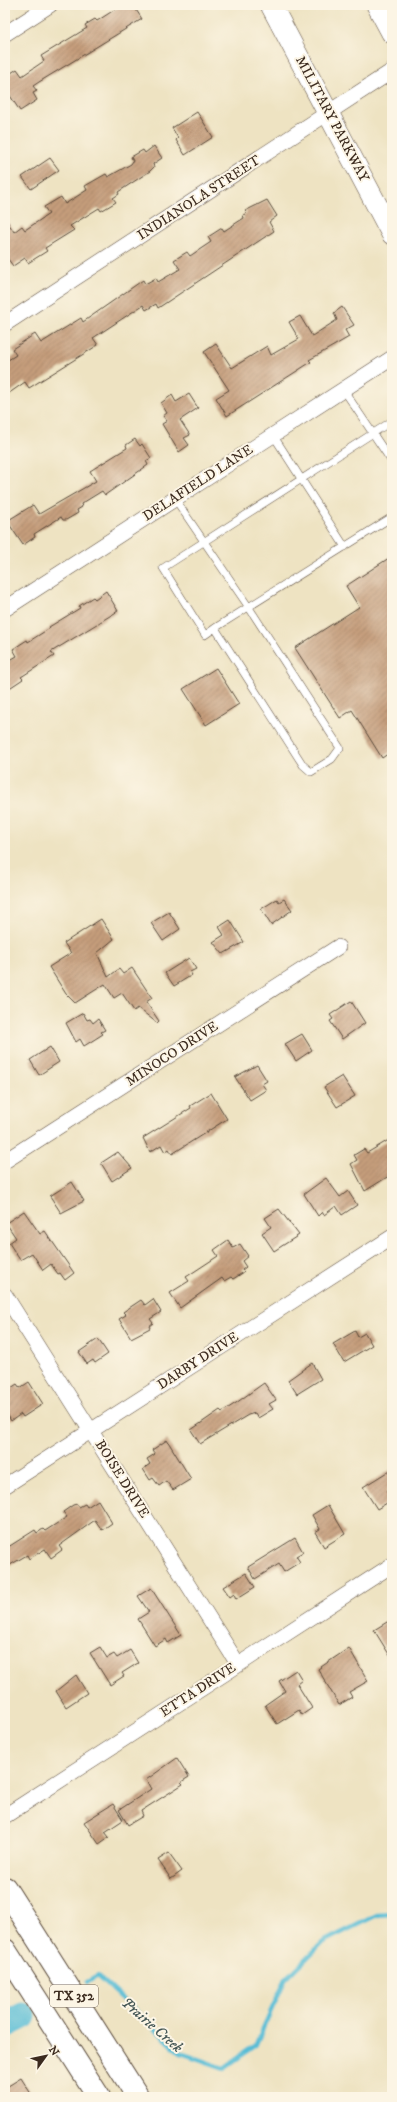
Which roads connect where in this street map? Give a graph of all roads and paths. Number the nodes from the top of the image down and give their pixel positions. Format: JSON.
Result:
{"nodes":[{"id":1,"x":50,"y":5,"type":"edge"},
{"id":2,"x":271,"y":5,"type":"edge"},
{"id":3,"x":377,"y":5,"type":"edge"},
{"id":4,"x":6,"y":30,"type":"edge"},
{"id":5,"x":392,"y":33,"type":"edge"},
{"id":6,"x":392,"y":71,"type":"edge"},
{"id":7,"x":328,"y":113,"type":"junction"},
{"id":8,"x":392,"y":234,"type":"edge"},
{"id":9,"x":5,"y":324,"type":"edge"},
{"id":10,"x":392,"y":358,"type":"edge"},
{"id":11,"x":343,"y":389,"type":"junction"},
{"id":12,"x":392,"y":422,"type":"edge"},
{"id":13,"x":373,"y":434,"type":"junction"},
{"id":14,"x":272,"y":435,"type":"junction"},
{"id":15,"x":392,"y":462,"type":"edge"},
{"id":16,"x":302,"y":480,"type":"junction"},
{"id":17,"x":175,"y":499,"type":"junction"},
{"id":18,"x":392,"y":517,"type":"edge"},
{"id":19,"x":203,"y":542,"type":"junction"},
{"id":20,"x":345,"y":547,"type":"junction"},
{"id":21,"x":248,"y":606,"type":"junction"},
{"id":22,"x":5,"y":609,"type":"edge"},
{"id":23,"x":215,"y":628,"type":"junction"},
{"id":24,"x":338,"y":947,"type":"dead end"},
{"id":25,"x":5,"y":1161,"type":"edge"},
{"id":26,"x":392,"y":1237,"type":"edge"},
{"id":27,"x":5,"y":1295,"type":"edge"},
{"id":28,"x":91,"y":1430,"type":"junction"},
{"id":29,"x":5,"y":1486,"type":"edge"},
{"id":30,"x":392,"y":1565,"type":"edge"},
{"id":31,"x":238,"y":1664,"type":"junction"},
{"id":32,"x":5,"y":1816,"type":"edge"},
{"id":33,"x":5,"y":1888,"type":"edge"},
{"id":34,"x":5,"y":1950,"type":"edge"},
{"id":35,"x":99,"y":2097,"type":"edge"},
{"id":36,"x":138,"y":2097,"type":"edge"}],
"edges":[{"from":1,"to":4,"type":"street"},
{"from":2,"to":7,"type":"main road","name":"MILITARY PARKWAY"},
{"from":3,"to":5,"type":"main road"},
{"from":6,"to":7,"type":"street","name":"INDIANOLA STREET"},
{"from":7,"to":8,"type":"main road","name":"MILITARY PARKWAY"},
{"from":7,"to":9,"type":"street","name":"INDIANOLA STREET"},
{"from":10,"to":11,"type":"street","name":"DELAFIELD LANE"},
{"from":11,"to":13,"type":"lane"},
{"from":11,"to":14,"type":"street","name":"DELAFIELD LANE"},
{"from":12,"to":13,"type":"lane"},
{"from":13,"to":15,"type":"lane"},
{"from":13,"to":16,"type":"lane"},
{"from":14,"to":16,"type":"lane"},
{"from":14,"to":17,"type":"street","name":"DELAFIELD LANE"},
{"from":16,"to":19,"type":"lane"},
{"from":16,"to":20,"type":"lane"},
{"from":17,"to":19,"type":"lane"},
{"from":17,"to":22,"type":"street","name":"DELAFIELD LANE"},
{"from":18,"to":20,"type":"lane"},
{"from":19,"to":21,"type":"lane"},
{"from":19,"to":23,"type":"lane"},
{"from":20,"to":21,"type":"lane"},
{"from":21,"to":23,"type":"lane"},
{"from":21,"to":23,"type":"lane"},
{"from":24,"to":25,"type":"street","name":"MINOCO DRIVE"},
{"from":26,"to":28,"type":"street","name":"DARBY DRIVE"},
{"from":27,"to":28,"type":"street","name":"BOISE DRIVE"},
{"from":28,"to":29,"type":"street","name":"DARBY DRIVE"},
{"from":28,"to":31,"type":"street","name":"BOISE DRIVE"},
{"from":30,"to":31,"type":"street","name":"ETTA DRIVE"},
{"from":31,"to":32,"type":"street","name":"ETTA DRIVE"},
{"from":33,"to":36,"type":"main road","number":"TX 352"},
{"from":34,"to":35,"type":"main road","number":"TX 352"}]}
